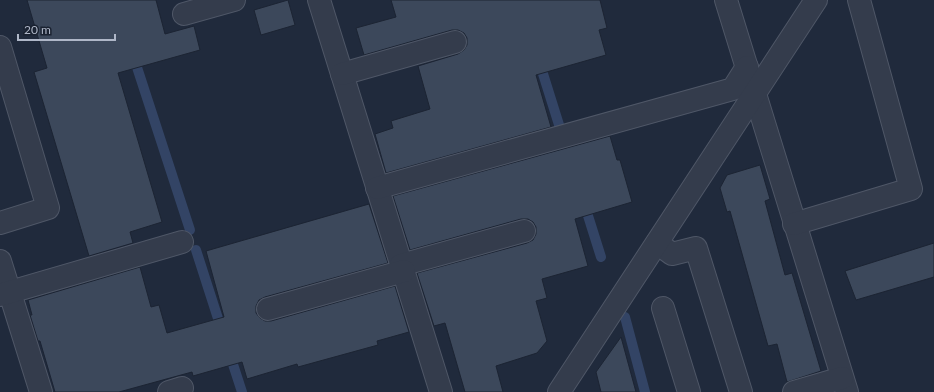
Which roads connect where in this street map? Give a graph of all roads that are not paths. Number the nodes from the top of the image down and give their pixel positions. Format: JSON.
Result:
{"nodes":[{"id":1,"x":234,"y":0,"type":"edge"},
{"id":2,"x":319,"y":0,"type":"edge"},
{"id":3,"x":726,"y":0,"type":"edge"},
{"id":4,"x":816,"y":0,"type":"edge"},
{"id":5,"x":859,"y":0,"type":"edge"},
{"id":6,"x":184,"y":14,"type":"dead end"},
{"id":7,"x":455,"y":42,"type":"dead end"},
{"id":8,"x":0,"y":47,"type":"edge"},
{"id":9,"x":747,"y":67,"type":"junction"},
{"id":10,"x":342,"y":74,"type":"junction"},
{"id":11,"x":755,"y":95,"type":"junction"},
{"id":12,"x":377,"y":188,"type":"junction"},
{"id":13,"x":0,"y":223,"type":"edge"},
{"id":14,"x":794,"y":224,"type":"junction"},
{"id":15,"x":524,"y":232,"type":"dead end"},
{"id":16,"x":182,"y":242,"type":"dead end"},
{"id":17,"x":657,"y":243,"type":"junction"},
{"id":18,"x":0,"y":261,"type":"edge"},
{"id":19,"x":402,"y":268,"type":"junction"},
{"id":20,"x":5,"y":293,"type":"edge"},
{"id":21,"x":664,"y":308,"type":"dead end"},
{"id":22,"x":268,"y":309,"type":"dead end"},
{"id":23,"x":845,"y":385,"type":"edge"},
{"id":24,"x":41,"y":392,"type":"edge"},
{"id":25,"x":441,"y":392,"type":"edge"},
{"id":26,"x":559,"y":392,"type":"edge"},
{"id":27,"x":689,"y":392,"type":"edge"},
{"id":28,"x":741,"y":392,"type":"edge"},
{"id":29,"x":794,"y":392,"type":"edge"}],
"edges":[{"from":1,"to":6,"type":"street"},
{"from":2,"to":10,"type":"street"},
{"from":3,"to":9,"type":"street"},
{"from":4,"to":11,"type":"street"},
{"from":5,"to":14,"type":"street"},
{"from":7,"to":10,"type":"street"},
{"from":8,"to":13,"type":"street"},
{"from":9,"to":11,"type":"street"},
{"from":9,"to":12,"type":"street"},
{"from":10,"to":12,"type":"street"},
{"from":11,"to":14,"type":"street"},
{"from":11,"to":17,"type":"street"},
{"from":12,"to":19,"type":"street"},
{"from":14,"to":23,"type":"street"},
{"from":15,"to":19,"type":"street"},
{"from":16,"to":20,"type":"street"},
{"from":17,"to":26,"type":"street"},
{"from":17,"to":28,"type":"street"},
{"from":18,"to":20,"type":"street"},
{"from":19,"to":22,"type":"street"},
{"from":19,"to":25,"type":"street"},
{"from":20,"to":24,"type":"street"},
{"from":21,"to":27,"type":"street"},
{"from":23,"to":29,"type":"street"}]}
